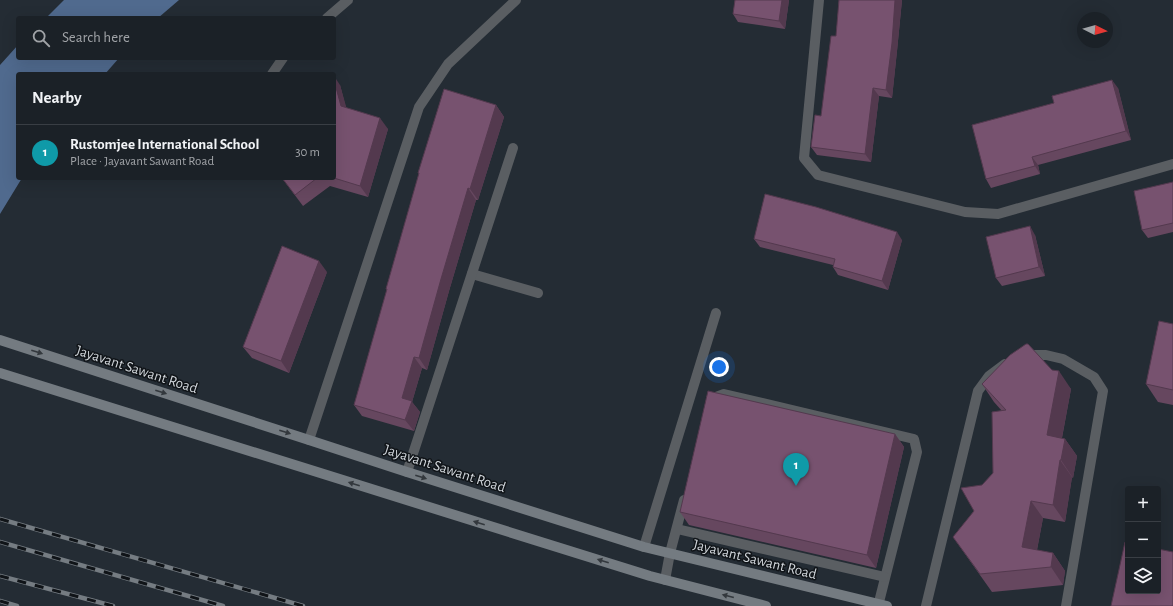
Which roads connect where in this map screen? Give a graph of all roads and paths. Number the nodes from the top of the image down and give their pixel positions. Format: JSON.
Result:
{"nodes":[{"id":1,"x":348,"y":0,"type":"edge"},
{"id":2,"x":516,"y":0,"type":"edge"},
{"id":3,"x":819,"y":0,"type":"edge"},
{"id":4,"x":329,"y":16,"type":"edge"},
{"id":5,"x":281,"y":60,"type":"edge"},
{"id":6,"x":273,"y":72,"type":"edge"},
{"id":7,"x":513,"y":148,"type":"dead end"},
{"id":8,"x":1173,"y":164,"type":"edge"},
{"id":9,"x":472,"y":274,"type":"junction"},
{"id":10,"x":538,"y":294,"type":"dead end"},
{"id":11,"x":716,"y":313,"type":"dead end"},
{"id":12,"x":0,"y":340,"type":"edge"},
{"id":13,"x":0,"y":373,"type":"edge"},
{"id":14,"x":708,"y":406,"type":"edge"},
{"id":15,"x":309,"y":440,"type":"junction"},
{"id":16,"x":407,"y":472,"type":"junction"},
{"id":17,"x":686,"y":492,"type":"edge"},
{"id":18,"x":677,"y":529,"type":"junction"},
{"id":19,"x":644,"y":547,"type":"junction"},
{"id":20,"x":670,"y":553,"type":"junction"},
{"id":21,"x":885,"y":577,"type":"junction"},
{"id":22,"x":665,"y":580,"type":"junction"},
{"id":23,"x":881,"y":605,"type":"edge"},
{"id":24,"x":766,"y":606,"type":"edge"},
{"id":25,"x":926,"y":606,"type":"edge"},
{"id":26,"x":1066,"y":606,"type":"edge"}],
"edges":[{"from":1,"to":4,"type":"street"},
{"from":2,"to":15,"type":"street"},
{"from":3,"to":8,"type":"street"},
{"from":5,"to":6,"type":"street"},
{"from":7,"to":9,"type":"street"},
{"from":9,"to":10,"type":"street"},
{"from":9,"to":16,"type":"street"},
{"from":11,"to":19,"type":"street"},
{"from":12,"to":15,"type":"street","name":"Jayavant Sawant Road","one_way":true},
{"from":22,"to":13,"type":"street","one_way":true},
{"from":14,"to":21,"type":"street"},
{"from":15,"to":16,"type":"street","name":"Jayavant Sawant Road"},
{"from":16,"to":19,"type":"street","name":"Jayavant Sawant Road","one_way":true},
{"from":17,"to":18,"type":"street"},
{"from":18,"to":20,"type":"street"},
{"from":18,"to":21,"type":"street"},
{"from":19,"to":20,"type":"street","name":"Jayavant Sawant Road"},
{"from":20,"to":22,"type":"street"},
{"from":20,"to":23,"type":"street","name":"Jayavant Sawant Road"},
{"from":21,"to":23,"type":"street"},
{"from":24,"to":22,"type":"street","one_way":true},
{"from":25,"to":26,"type":"street"}]}
